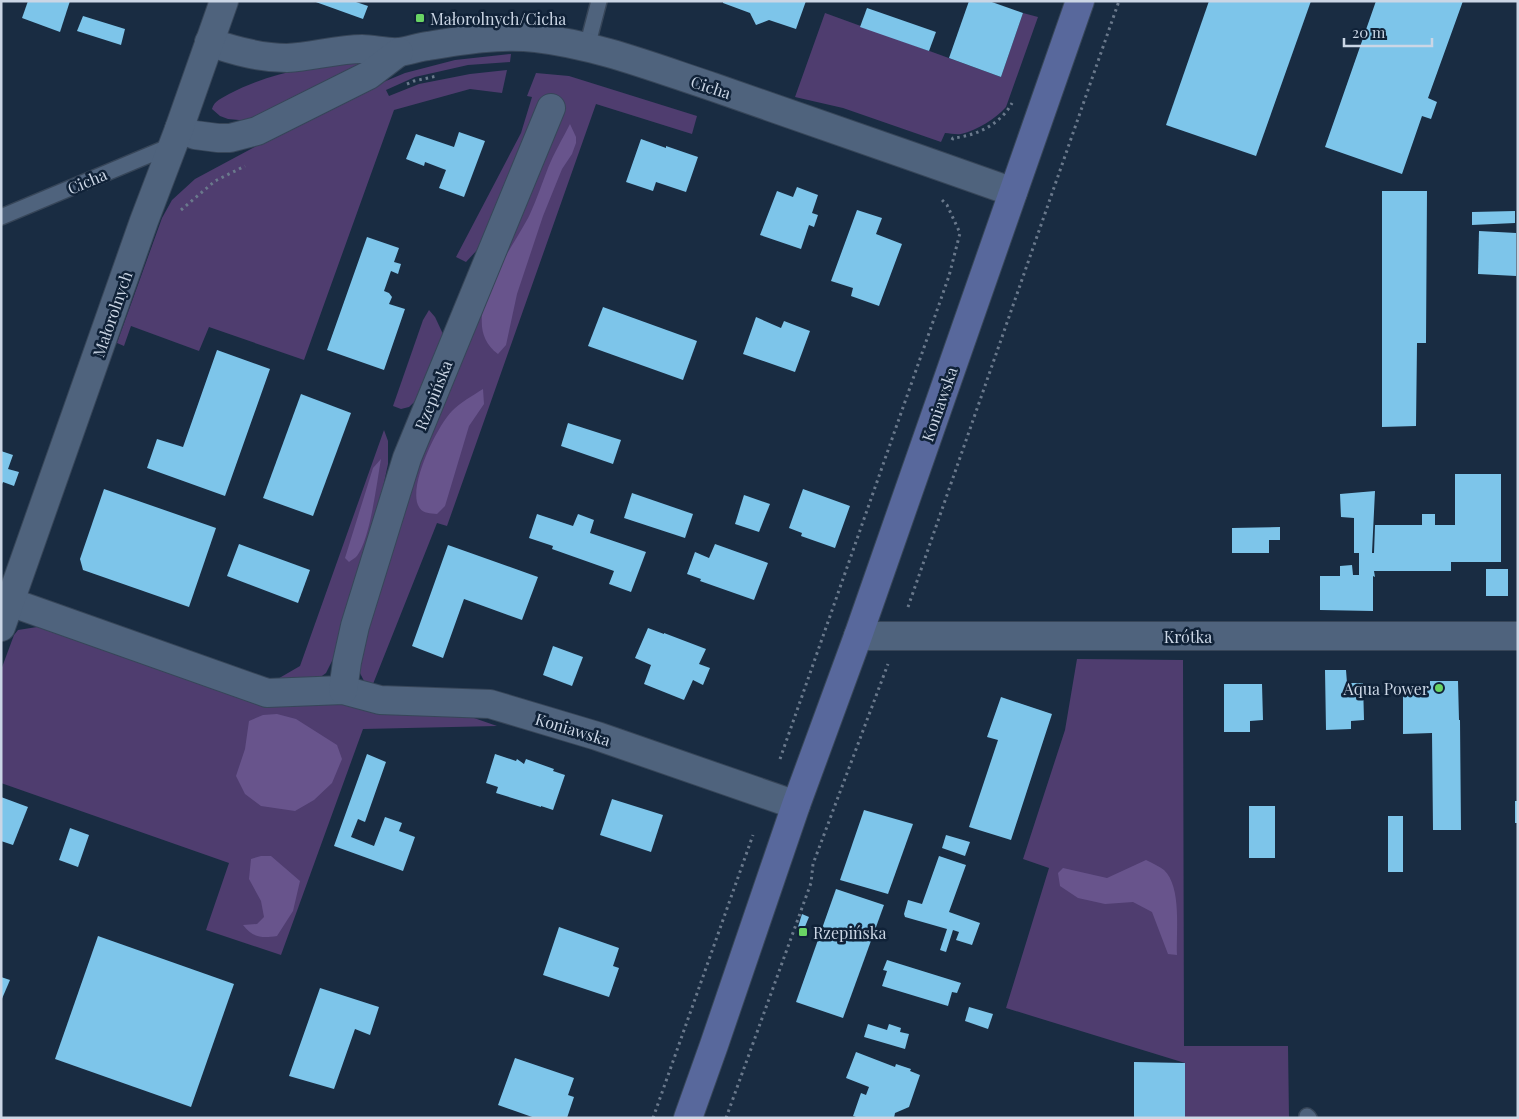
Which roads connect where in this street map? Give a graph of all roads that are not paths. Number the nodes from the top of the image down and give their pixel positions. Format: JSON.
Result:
{"nodes":[{"id":1,"x":224,"y":1,"type":"edge"},
{"id":2,"x":598,"y":1,"type":"edge"},
{"id":3,"x":1080,"y":1,"type":"edge"},
{"id":4,"x":210,"y":42,"type":"junction"},
{"id":5,"x":587,"y":47,"type":"junction"},
{"id":6,"x":399,"y":52,"type":"junction"},
{"id":7,"x":551,"y":108,"type":"dead end"},
{"id":8,"x":176,"y":137,"type":"junction"},
{"id":9,"x":1013,"y":192,"type":"junction"},
{"id":10,"x":1,"y":217,"type":"edge"},
{"id":11,"x":6,"y":614,"type":"edge"},
{"id":12,"x":858,"y":636,"type":"junction"},
{"id":13,"x":1518,"y":636,"type":"edge"},
{"id":14,"x":343,"y":690,"type":"junction"},
{"id":15,"x":796,"y":805,"type":"junction"},
{"id":16,"x":688,"y":1118,"type":"edge"}],
"edges":[{"from":1,"to":4,"type":"street","name":"Małorolnych"},
{"from":2,"to":5,"type":"lane"},
{"from":3,"to":9,"type":"main road","name":"Koniawska"},
{"from":4,"to":6,"type":"street"},
{"from":4,"to":8,"type":"street","name":"Małorolnych"},
{"from":5,"to":6,"type":"street","name":"Cicha"},
{"from":5,"to":9,"type":"street","name":"Cicha"},
{"from":6,"to":8,"type":"street"},
{"from":7,"to":14,"type":"street","name":"Rzepińska"},
{"from":8,"to":10,"type":"lane","name":"Cicha"},
{"from":8,"to":11,"type":"street","name":"Małorolnych"},
{"from":9,"to":12,"type":"main road","name":"Koniawska"},
{"from":11,"to":14,"type":"street","name":"Koniawska"},
{"from":12,"to":13,"type":"street","name":"Krótka"},
{"from":12,"to":15,"type":"main road","name":"Koniawska"},
{"from":14,"to":15,"type":"street","name":"Koniawska"},
{"from":15,"to":16,"type":"main road","name":"Koniawska"}]}
